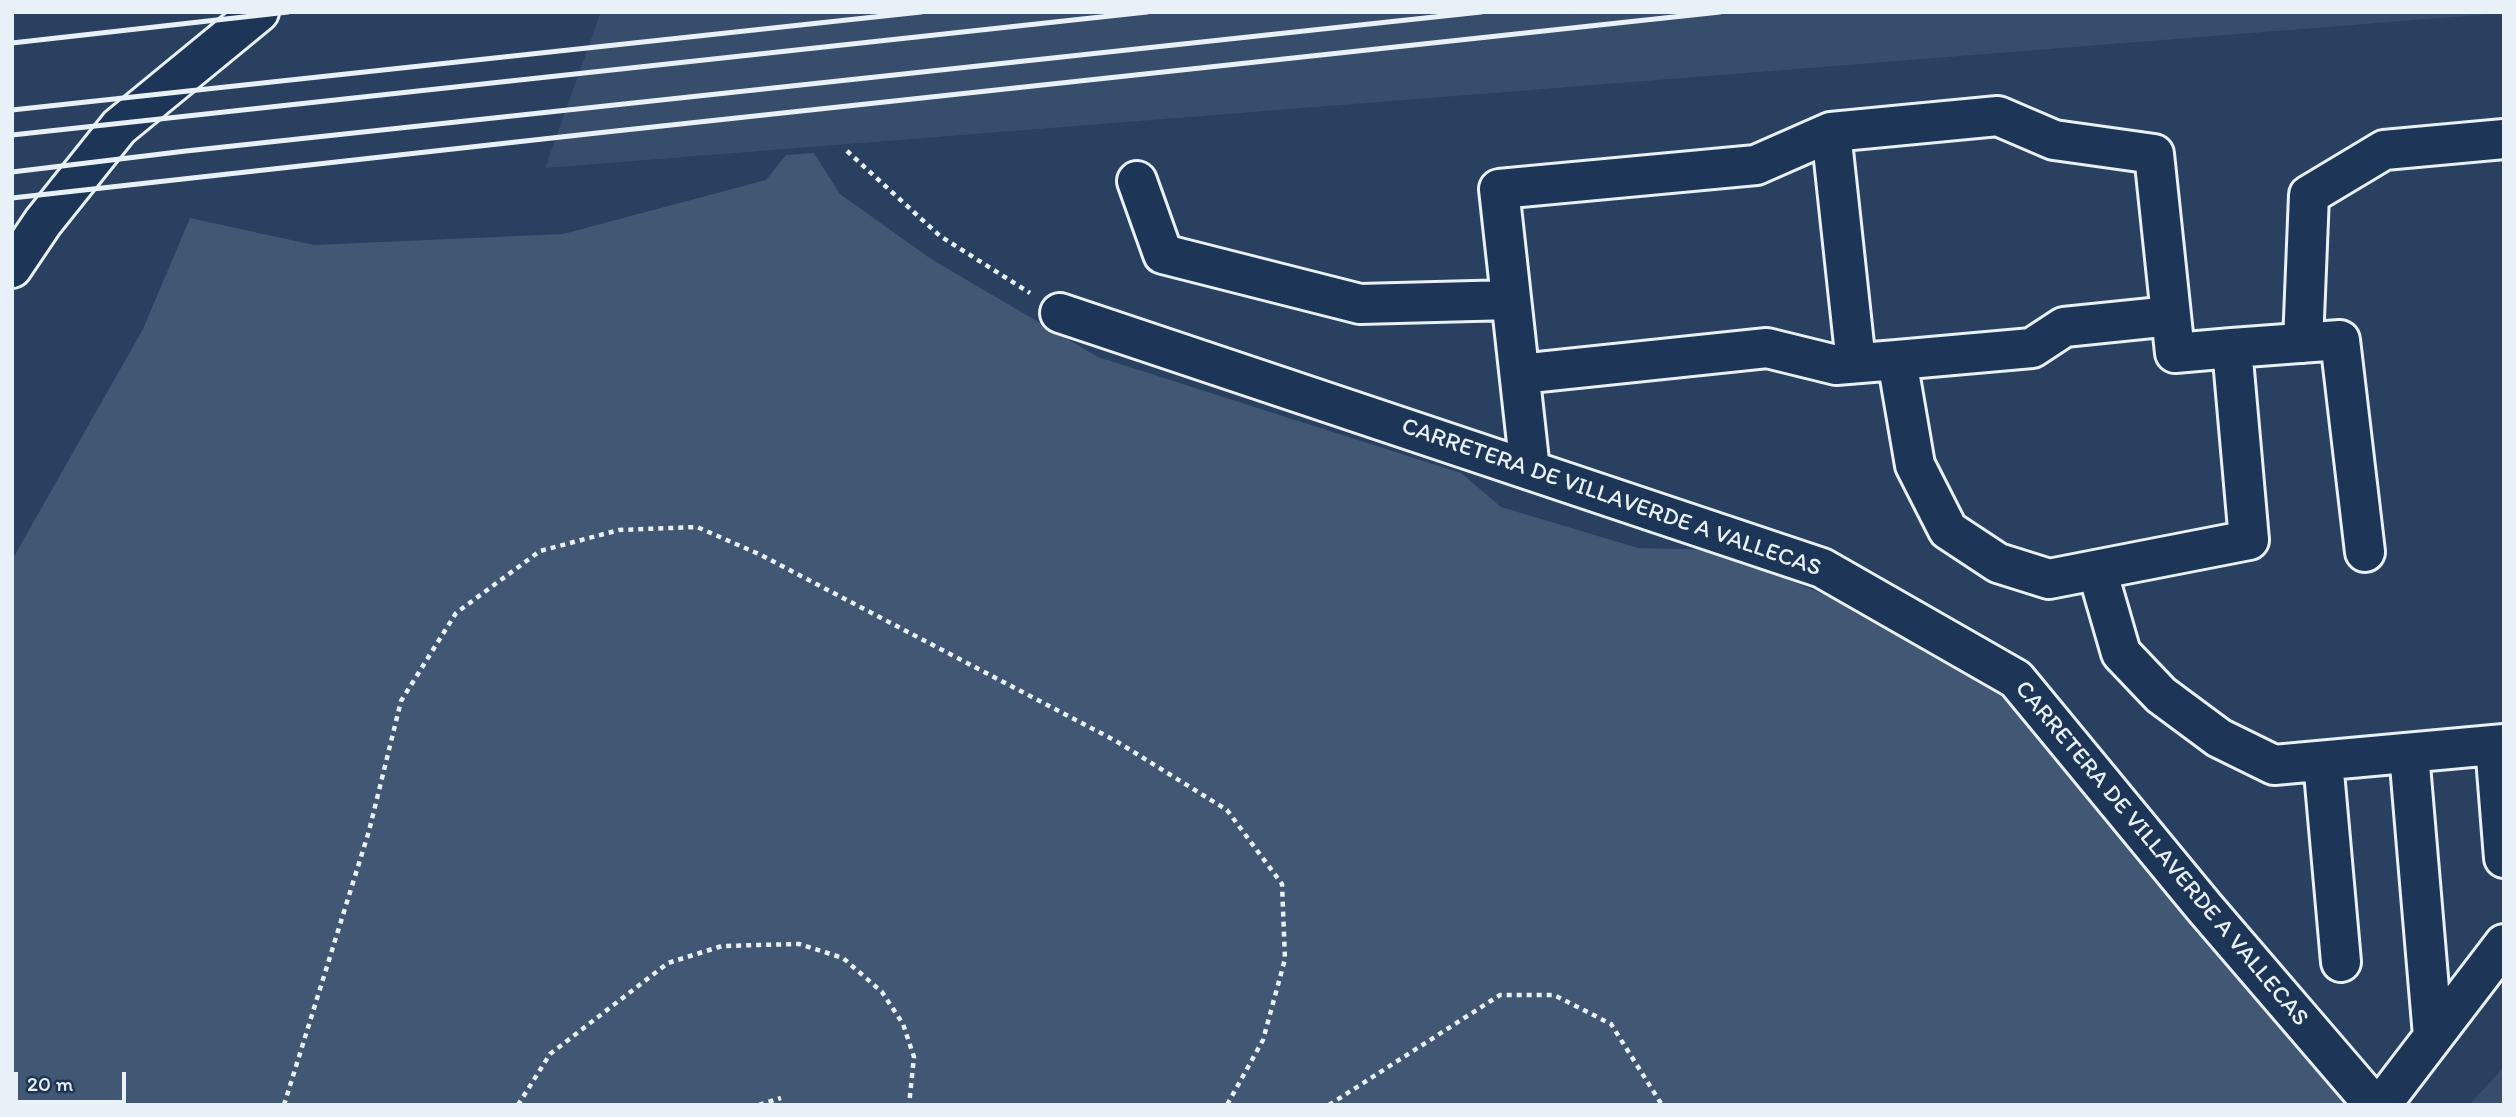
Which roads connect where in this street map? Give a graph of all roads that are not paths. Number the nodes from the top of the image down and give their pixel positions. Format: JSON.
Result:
{"nodes":[{"id":1,"x":259,"y":12,"type":"edge"},
{"id":2,"x":1832,"y":132,"type":"junction"},
{"id":3,"x":2504,"y":139,"type":"edge"},
{"id":4,"x":1137,"y":181,"type":"dead end"},
{"id":5,"x":12,"y":268,"type":"edge"},
{"id":6,"x":1511,"y":300,"type":"junction"},
{"id":7,"x":1060,"y":313,"type":"road end"},
{"id":8,"x":2171,"y":316,"type":"junction"},
{"id":9,"x":2303,"y":343,"type":"junction"},
{"id":10,"x":2232,"y":348,"type":"junction"},
{"id":11,"x":1896,"y":360,"type":"junction"},
{"id":12,"x":1856,"y":363,"type":"junction"},
{"id":13,"x":1520,"y":374,"type":"junction"},
{"id":14,"x":1530,"y":470,"type":"junction"},
{"id":15,"x":2365,"y":551,"type":"dead end"},
{"id":16,"x":2097,"y":570,"type":"junction"},
{"id":17,"x":2499,"y":745,"type":"edge"},
{"id":18,"x":2409,"y":753,"type":"junction"},
{"id":19,"x":2323,"y":761,"type":"junction"},
{"id":20,"x":2504,"y":858,"type":"edge"},
{"id":21,"x":2504,"y":944,"type":"edge"},
{"id":22,"x":2342,"y":962,"type":"dead end"},
{"id":23,"x":2433,"y":1036,"type":"junction"},
{"id":24,"x":2374,"y":1105,"type":"edge"},
{"id":25,"x":2381,"y":1105,"type":"edge"}],
"edges":[{"from":1,"to":5,"type":"main road"},
{"from":2,"to":6,"type":"main road"},
{"from":2,"to":8,"type":"main road"},
{"from":2,"to":12,"type":"main road"},
{"from":3,"to":9,"type":"main road"},
{"from":4,"to":6,"type":"main road"},
{"from":6,"to":13,"type":"main road"},
{"from":7,"to":14,"type":"main road","name":"CARRETERA DE VILLAVERDE A VALLECAS"},
{"from":8,"to":10,"type":"main road"},
{"from":8,"to":11,"type":"main road"},
{"from":9,"to":10,"type":"main road"},
{"from":9,"to":15,"type":"main road"},
{"from":10,"to":16,"type":"main road"},
{"from":11,"to":12,"type":"main road"},
{"from":11,"to":16,"type":"main road"},
{"from":12,"to":13,"type":"main road"},
{"from":13,"to":14,"type":"main road"},
{"from":14,"to":24,"type":"main road","name":"CARRETERA DE VILLAVERDE A VALLECAS"},
{"from":16,"to":19,"type":"main road"},
{"from":17,"to":18,"type":"main road"},
{"from":17,"to":20,"type":"main road"},
{"from":18,"to":19,"type":"main road"},
{"from":18,"to":23,"type":"main road"},
{"from":19,"to":22,"type":"main road"},
{"from":21,"to":23,"type":"main road"},
{"from":23,"to":25,"type":"main road"}]}
